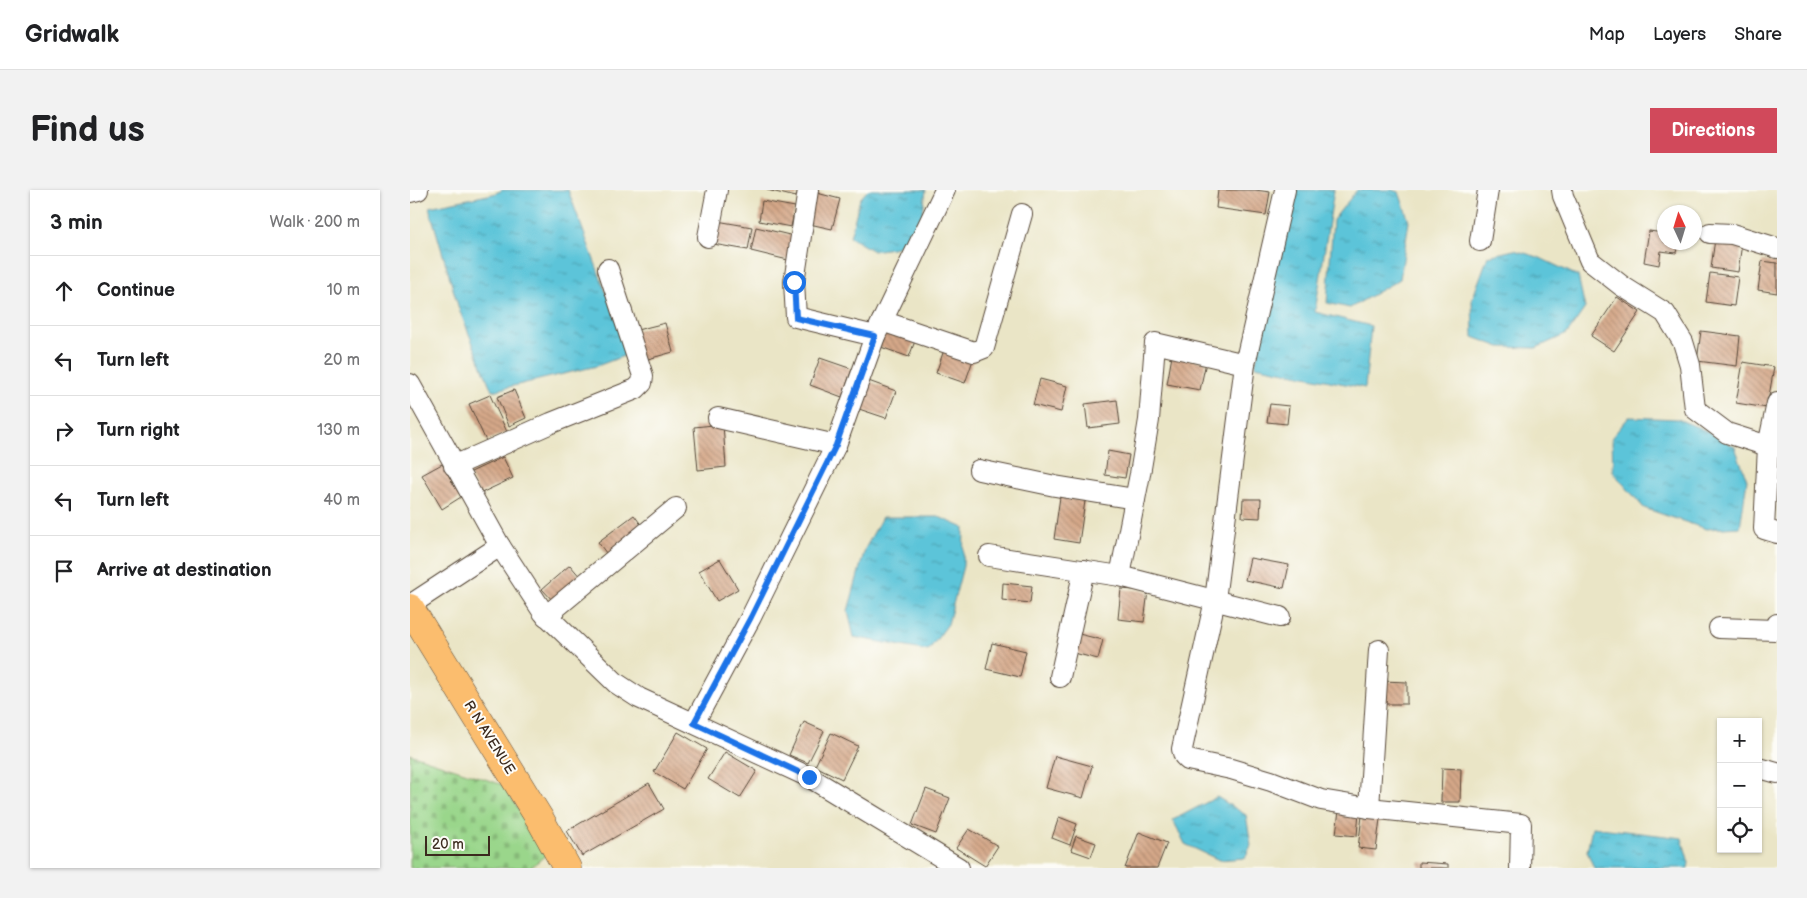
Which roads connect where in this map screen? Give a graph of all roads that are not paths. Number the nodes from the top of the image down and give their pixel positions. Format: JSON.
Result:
{"nodes":[{"id":1,"x":418,"y":190,"type":"edge"},
{"id":2,"x":717,"y":190,"type":"edge"},
{"id":3,"x":808,"y":190,"type":"edge"},
{"id":4,"x":945,"y":190,"type":"edge"},
{"id":5,"x":1285,"y":190,"type":"edge"},
{"id":6,"x":1488,"y":190,"type":"edge"},
{"id":7,"x":1562,"y":190,"type":"edge"},
{"id":8,"x":410,"y":192,"type":"edge"},
{"id":9,"x":1022,"y":214,"type":"dead end"},
{"id":10,"x":1710,"y":233,"type":"dead end"},
{"id":11,"x":708,"y":237,"type":"dead end"},
{"id":12,"x":1480,"y":241,"type":"dead end"},
{"id":13,"x":1777,"y":248,"type":"edge"},
{"id":14,"x":608,"y":269,"type":"dead end"},
{"id":15,"x":878,"y":328,"type":"junction"},
{"id":16,"x":1245,"y":364,"type":"junction"},
{"id":17,"x":410,"y":384,"type":"edge"},
{"id":18,"x":1777,"y":403,"type":"edge"},
{"id":19,"x":718,"y":418,"type":"dead end"},
{"id":20,"x":836,"y":445,"type":"junction"},
{"id":21,"x":1772,"y":446,"type":"edge"},
{"id":22,"x":454,"y":466,"type":"junction"},
{"id":23,"x":979,"y":470,"type":"dead end"},
{"id":24,"x":1135,"y":499,"type":"junction"},
{"id":25,"x":676,"y":508,"type":"dead end"},
{"id":26,"x":1777,"y":533,"type":"edge"},
{"id":27,"x":500,"y":546,"type":"junction"},
{"id":28,"x":989,"y":556,"type":"dead end"},
{"id":29,"x":1084,"y":570,"type":"junction"},
{"id":30,"x":1120,"y":576,"type":"junction"},
{"id":31,"x":1215,"y":600,"type":"junction"},
{"id":32,"x":410,"y":606,"type":"edge"},
{"id":33,"x":546,"y":616,"type":"junction"},
{"id":34,"x":1280,"y":617,"type":"dead end"},
{"id":35,"x":1777,"y":624,"type":"edge"},
{"id":36,"x":1718,"y":628,"type":"dead end"},
{"id":37,"x":1379,"y":650,"type":"dead end"},
{"id":38,"x":1060,"y":677,"type":"dead end"},
{"id":39,"x":694,"y":723,"type":"junction"},
{"id":40,"x":1369,"y":808,"type":"junction"},
{"id":41,"x":567,"y":868,"type":"edge"},
{"id":42,"x":959,"y":868,"type":"edge"},
{"id":43,"x":1520,"y":868,"type":"edge"}],
"edges":[{"from":1,"to":8,"type":"street"},
{"from":2,"to":11,"type":"street"},
{"from":3,"to":15,"type":"street"},
{"from":4,"to":15,"type":"street"},
{"from":5,"to":16,"type":"street"},
{"from":6,"to":12,"type":"street"},
{"from":7,"to":21,"type":"street"},
{"from":9,"to":15,"type":"street"},
{"from":10,"to":13,"type":"street"},
{"from":14,"to":22,"type":"street"},
{"from":15,"to":20,"type":"street"},
{"from":16,"to":24,"type":"street"},
{"from":16,"to":31,"type":"street"},
{"from":17,"to":22,"type":"street"},
{"from":18,"to":21,"type":"street"},
{"from":19,"to":20,"type":"street"},
{"from":20,"to":39,"type":"street"},
{"from":21,"to":26,"type":"street"},
{"from":22,"to":27,"type":"street"},
{"from":23,"to":24,"type":"street"},
{"from":24,"to":30,"type":"street"},
{"from":25,"to":33,"type":"street"},
{"from":27,"to":32,"type":"street"},
{"from":27,"to":33,"type":"street"},
{"from":28,"to":29,"type":"street"},
{"from":29,"to":30,"type":"street"},
{"from":29,"to":38,"type":"street"},
{"from":30,"to":31,"type":"street"},
{"from":31,"to":34,"type":"street"},
{"from":31,"to":40,"type":"street"},
{"from":32,"to":41,"type":"main road","name":"R N AVENUE"},
{"from":33,"to":39,"type":"street"},
{"from":35,"to":36,"type":"street"},
{"from":37,"to":40,"type":"street"},
{"from":39,"to":42,"type":"street"},
{"from":40,"to":43,"type":"street"}]}
